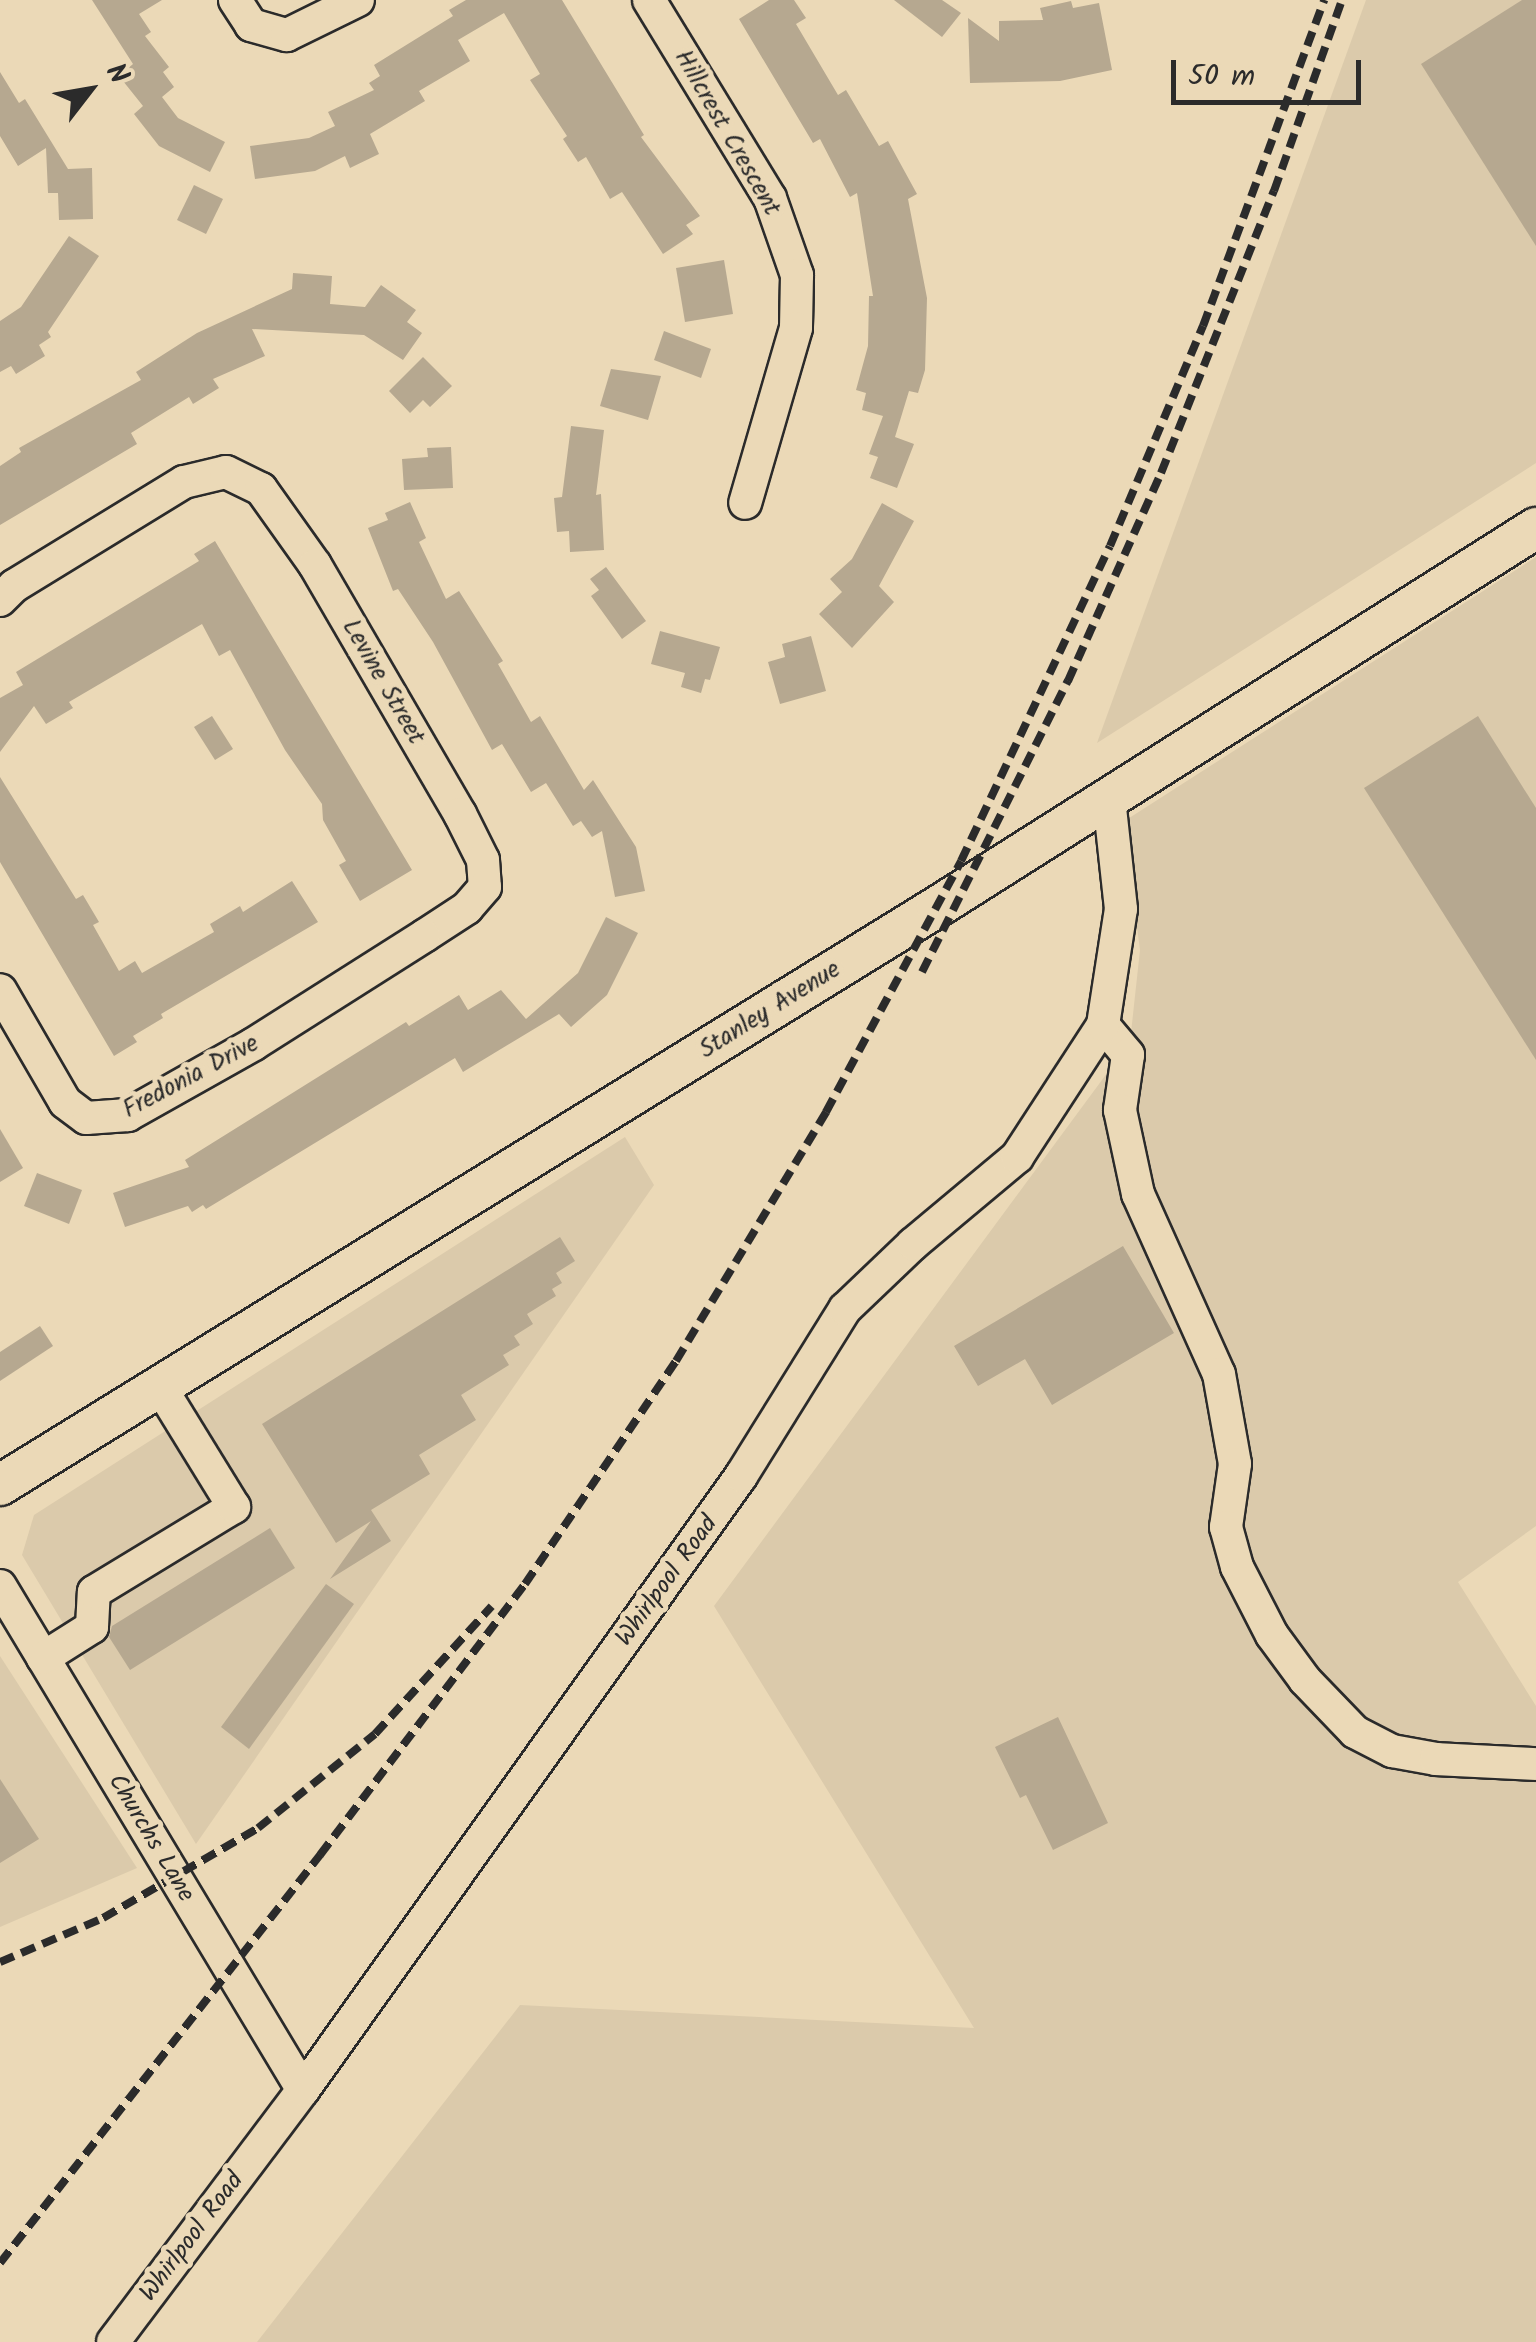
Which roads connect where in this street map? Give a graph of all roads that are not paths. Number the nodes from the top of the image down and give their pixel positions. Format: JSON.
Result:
{"nodes":[{"id":1,"x":234,"y":0,"type":"edge"},
{"id":2,"x":358,"y":0,"type":"edge"},
{"id":3,"x":649,"y":0,"type":"edge"},
{"id":4,"x":744,"y":503,"type":"dead end"},
{"id":5,"x":1536,"y":528,"type":"edge"},
{"id":6,"x":0,"y":600,"type":"edge"},
{"id":7,"x":1109,"y":798,"type":"junction"},
{"id":8,"x":424,"y":936,"type":"joint"},
{"id":9,"x":0,"y":990,"type":"edge"},
{"id":10,"x":1103,"y":1025,"type":"junction"},
{"id":11,"x":160,"y":1385,"type":"junction"},
{"id":12,"x":0,"y":1485,"type":"edge"},
{"id":13,"x":0,"y":1586,"type":"edge"},
{"id":14,"x":43,"y":1658,"type":"junction"},
{"id":15,"x":1536,"y":1764,"type":"edge"},
{"id":16,"x":303,"y":2090,"type":"junction"},
{"id":17,"x":113,"y":2342,"type":"edge"}],
"edges":[{"from":1,"to":2,"type":"street"},
{"from":3,"to":4,"type":"street","name":"Hillcrest Crescent"},
{"from":5,"to":7,"type":"main road","name":"Stanley Avenue"},
{"from":6,"to":8,"type":"street","name":"Levine Street"},
{"from":7,"to":10,"type":"street","name":"Whirlpool Road"},
{"from":7,"to":11,"type":"main road","name":"Stanley Avenue"},
{"from":8,"to":9,"type":"street","name":"Fredonia Drive"},
{"from":10,"to":15,"type":"street"},
{"from":10,"to":16,"type":"street","name":"Whirlpool Road"},
{"from":11,"to":12,"type":"main road","name":"Stanley Avenue"},
{"from":11,"to":14,"type":"street"},
{"from":13,"to":14,"type":"street","name":"Churchs Lane"},
{"from":14,"to":16,"type":"street","name":"Churchs Lane"},
{"from":16,"to":17,"type":"street","name":"Whirlpool Road"}]}
